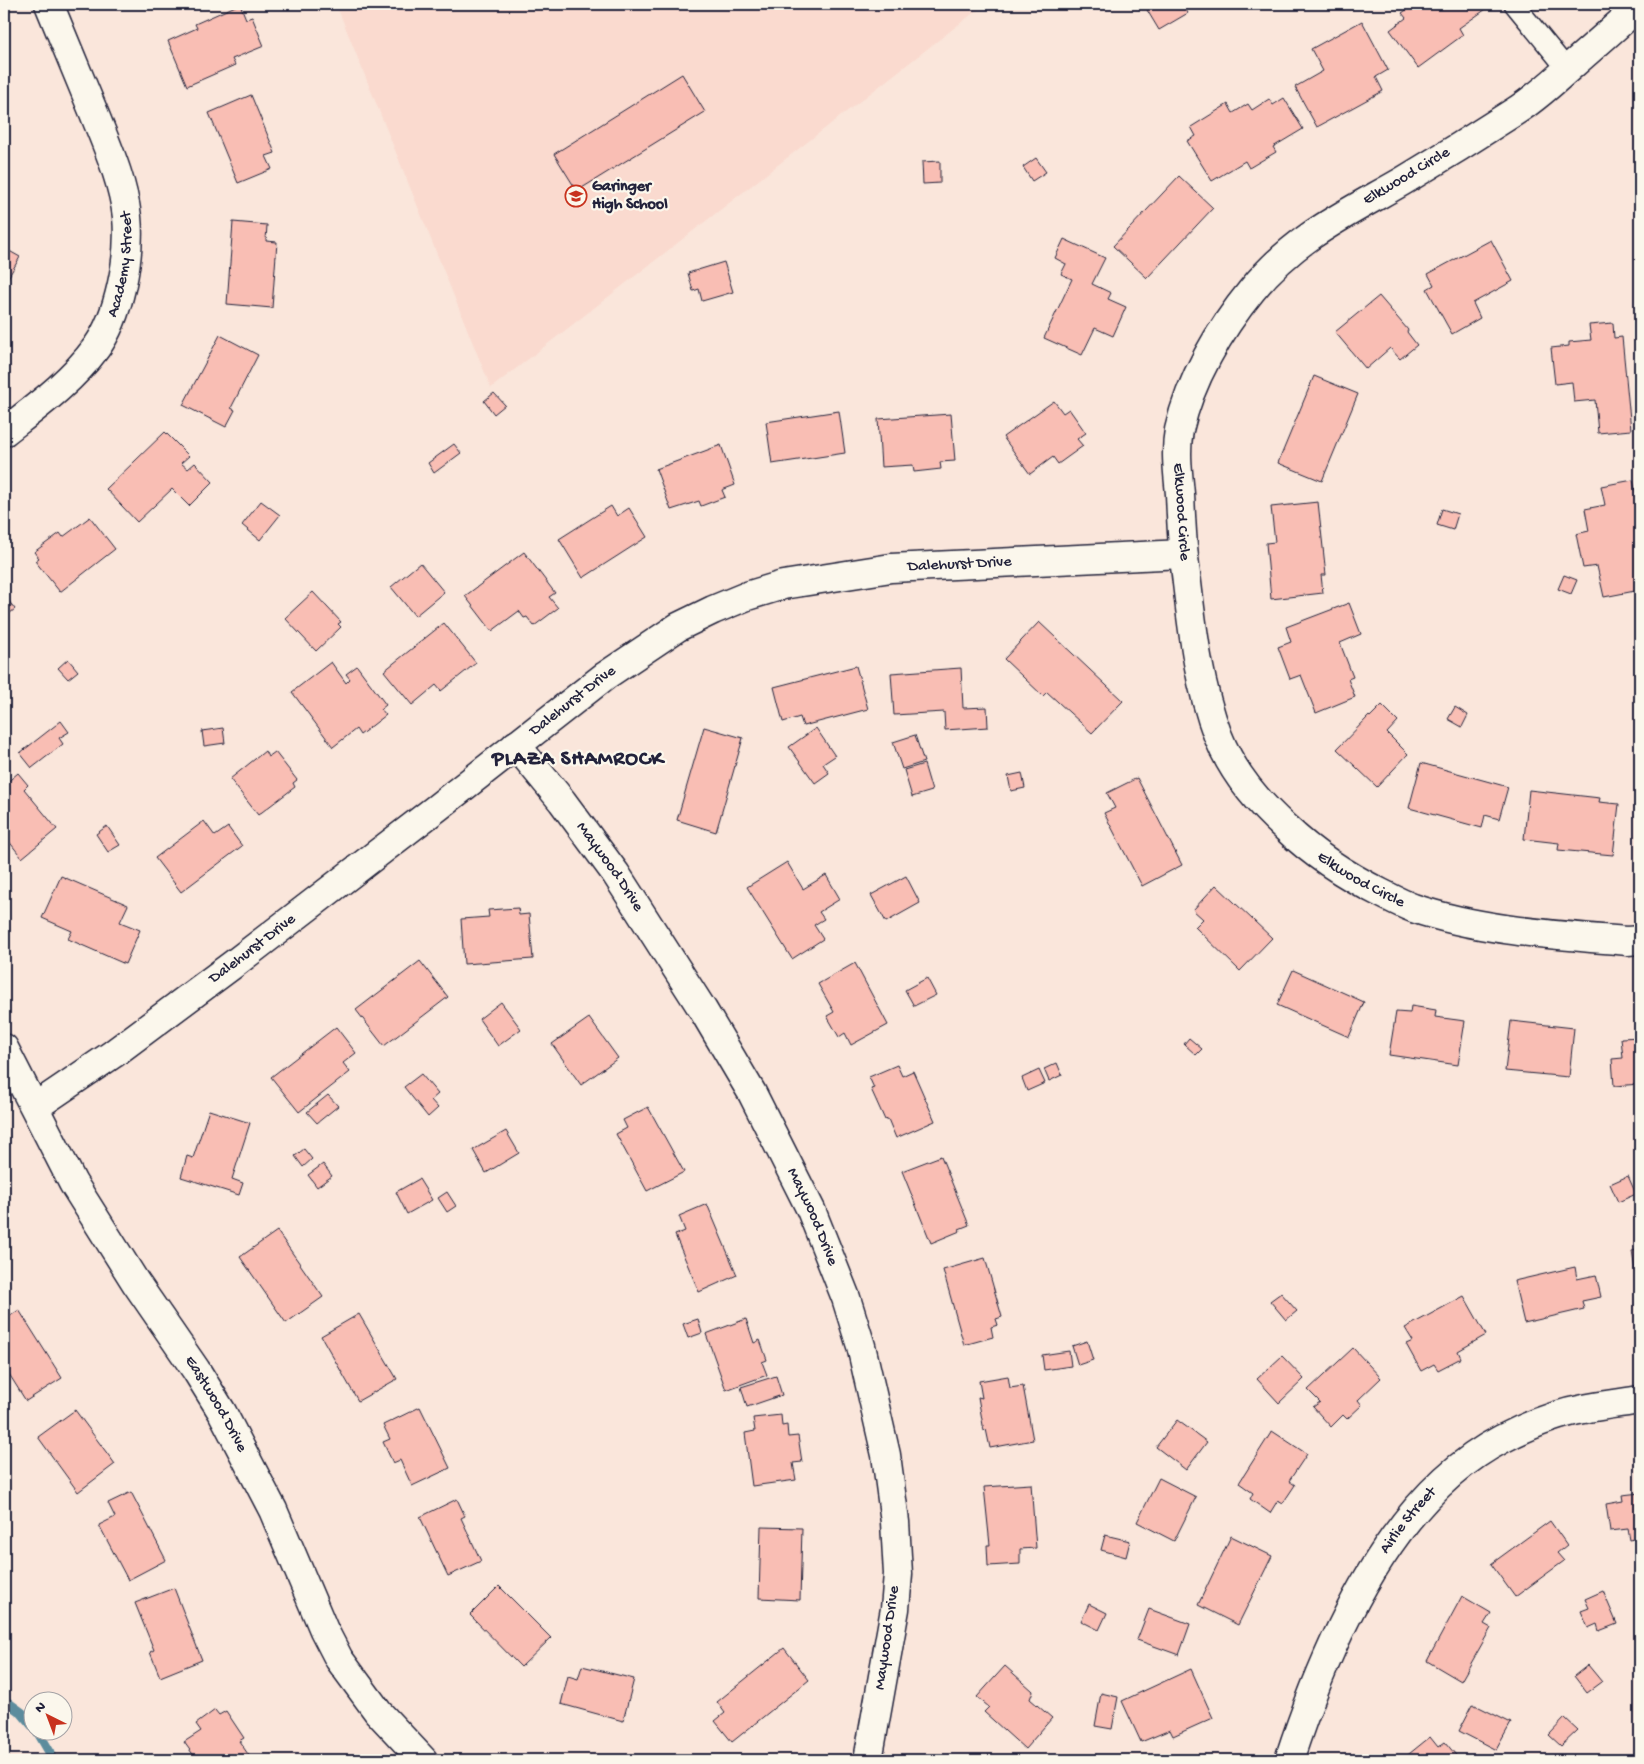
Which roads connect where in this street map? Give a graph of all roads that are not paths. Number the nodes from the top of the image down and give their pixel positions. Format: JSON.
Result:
{"nodes":[{"id":1,"x":49,"y":4,"type":"edge"},
{"id":2,"x":1514,"y":4,"type":"edge"},
{"id":3,"x":1640,"y":5,"type":"edge"},
{"id":4,"x":1567,"y":69,"type":"junction"},
{"id":5,"x":4,"y":432,"type":"edge"},
{"id":6,"x":1183,"y":554,"type":"junction"},
{"id":7,"x":516,"y":745,"type":"junction"},
{"id":8,"x":1640,"y":940,"type":"edge"},
{"id":9,"x":4,"y":1048,"type":"edge"},
{"id":10,"x":35,"y":1107,"type":"junction"},
{"id":11,"x":1640,"y":1400,"type":"edge"},
{"id":12,"x":423,"y":1760,"type":"edge"},
{"id":13,"x":868,"y":1760,"type":"edge"},
{"id":14,"x":1290,"y":1760,"type":"edge"}],
"edges":[{"from":1,"to":5,"type":"street","name":"Academy Street"},
{"from":2,"to":4,"type":"lane"},
{"from":3,"to":4,"type":"street","name":"Elkwood Circle"},
{"from":4,"to":6,"type":"street","name":"Elkwood Circle"},
{"from":6,"to":7,"type":"street","name":"Dalehurst Drive"},
{"from":6,"to":8,"type":"street","name":"Elkwood Circle"},
{"from":7,"to":10,"type":"street","name":"Dalehurst Drive"},
{"from":7,"to":13,"type":"street","name":"Maywood Drive"},
{"from":9,"to":10,"type":"street","name":"Eastwood Drive"},
{"from":10,"to":12,"type":"street","name":"Eastwood Drive"},
{"from":11,"to":14,"type":"street","name":"Airlie Street"}]}
